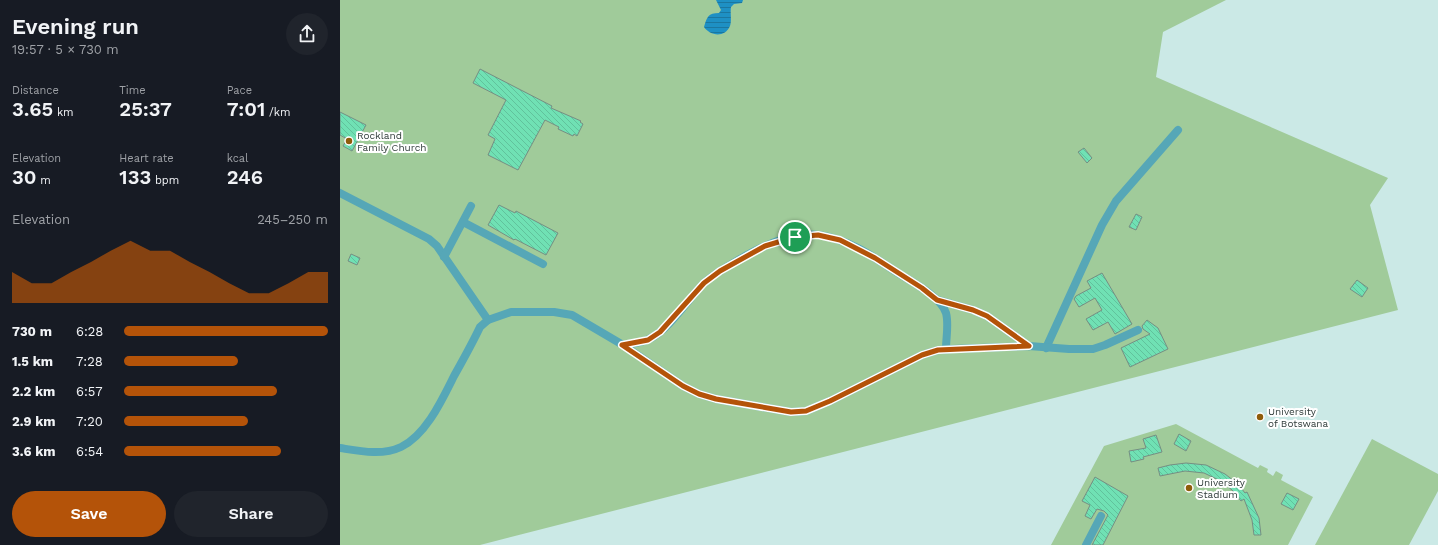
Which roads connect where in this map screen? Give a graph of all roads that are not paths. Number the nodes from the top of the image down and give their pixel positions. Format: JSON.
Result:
{"nodes":[{"id":1,"x":1178,"y":130,"type":"dead end"},
{"id":2,"x":340,"y":193,"type":"edge"},
{"id":3,"x":471,"y":206,"type":"dead end"},
{"id":4,"x":462,"y":222,"type":"junction"},
{"id":5,"x":444,"y":257,"type":"junction"},
{"id":6,"x":543,"y":264,"type":"dead end"},
{"id":7,"x":937,"y":300,"type":"junction"},
{"id":8,"x":488,"y":320,"type":"junction"},
{"id":9,"x":1138,"y":330,"type":"dead end"},
{"id":10,"x":622,"y":345,"type":"junction"},
{"id":11,"x":1029,"y":346,"type":"junction"},
{"id":12,"x":1046,"y":348,"type":"junction"},
{"id":13,"x":946,"y":349,"type":"junction"},
{"id":14,"x":340,"y":448,"type":"edge"},
{"id":15,"x":1101,"y":516,"type":"dead end"},
{"id":16,"x":1086,"y":545,"type":"edge"}],
"edges":[{"from":1,"to":12,"type":"lane"},
{"from":2,"to":5,"type":"lane"},
{"from":3,"to":4,"type":"lane"},
{"from":4,"to":5,"type":"lane"},
{"from":4,"to":6,"type":"lane"},
{"from":5,"to":8,"type":"lane"},
{"from":7,"to":10,"type":"lane"},
{"from":7,"to":11,"type":"lane"},
{"from":7,"to":13,"type":"lane"},
{"from":8,"to":10,"type":"lane"},
{"from":8,"to":14,"type":"lane"},
{"from":9,"to":12,"type":"lane"},
{"from":10,"to":13,"type":"lane"},
{"from":11,"to":12,"type":"lane"},
{"from":11,"to":13,"type":"lane"},
{"from":15,"to":16,"type":"lane"}]}
